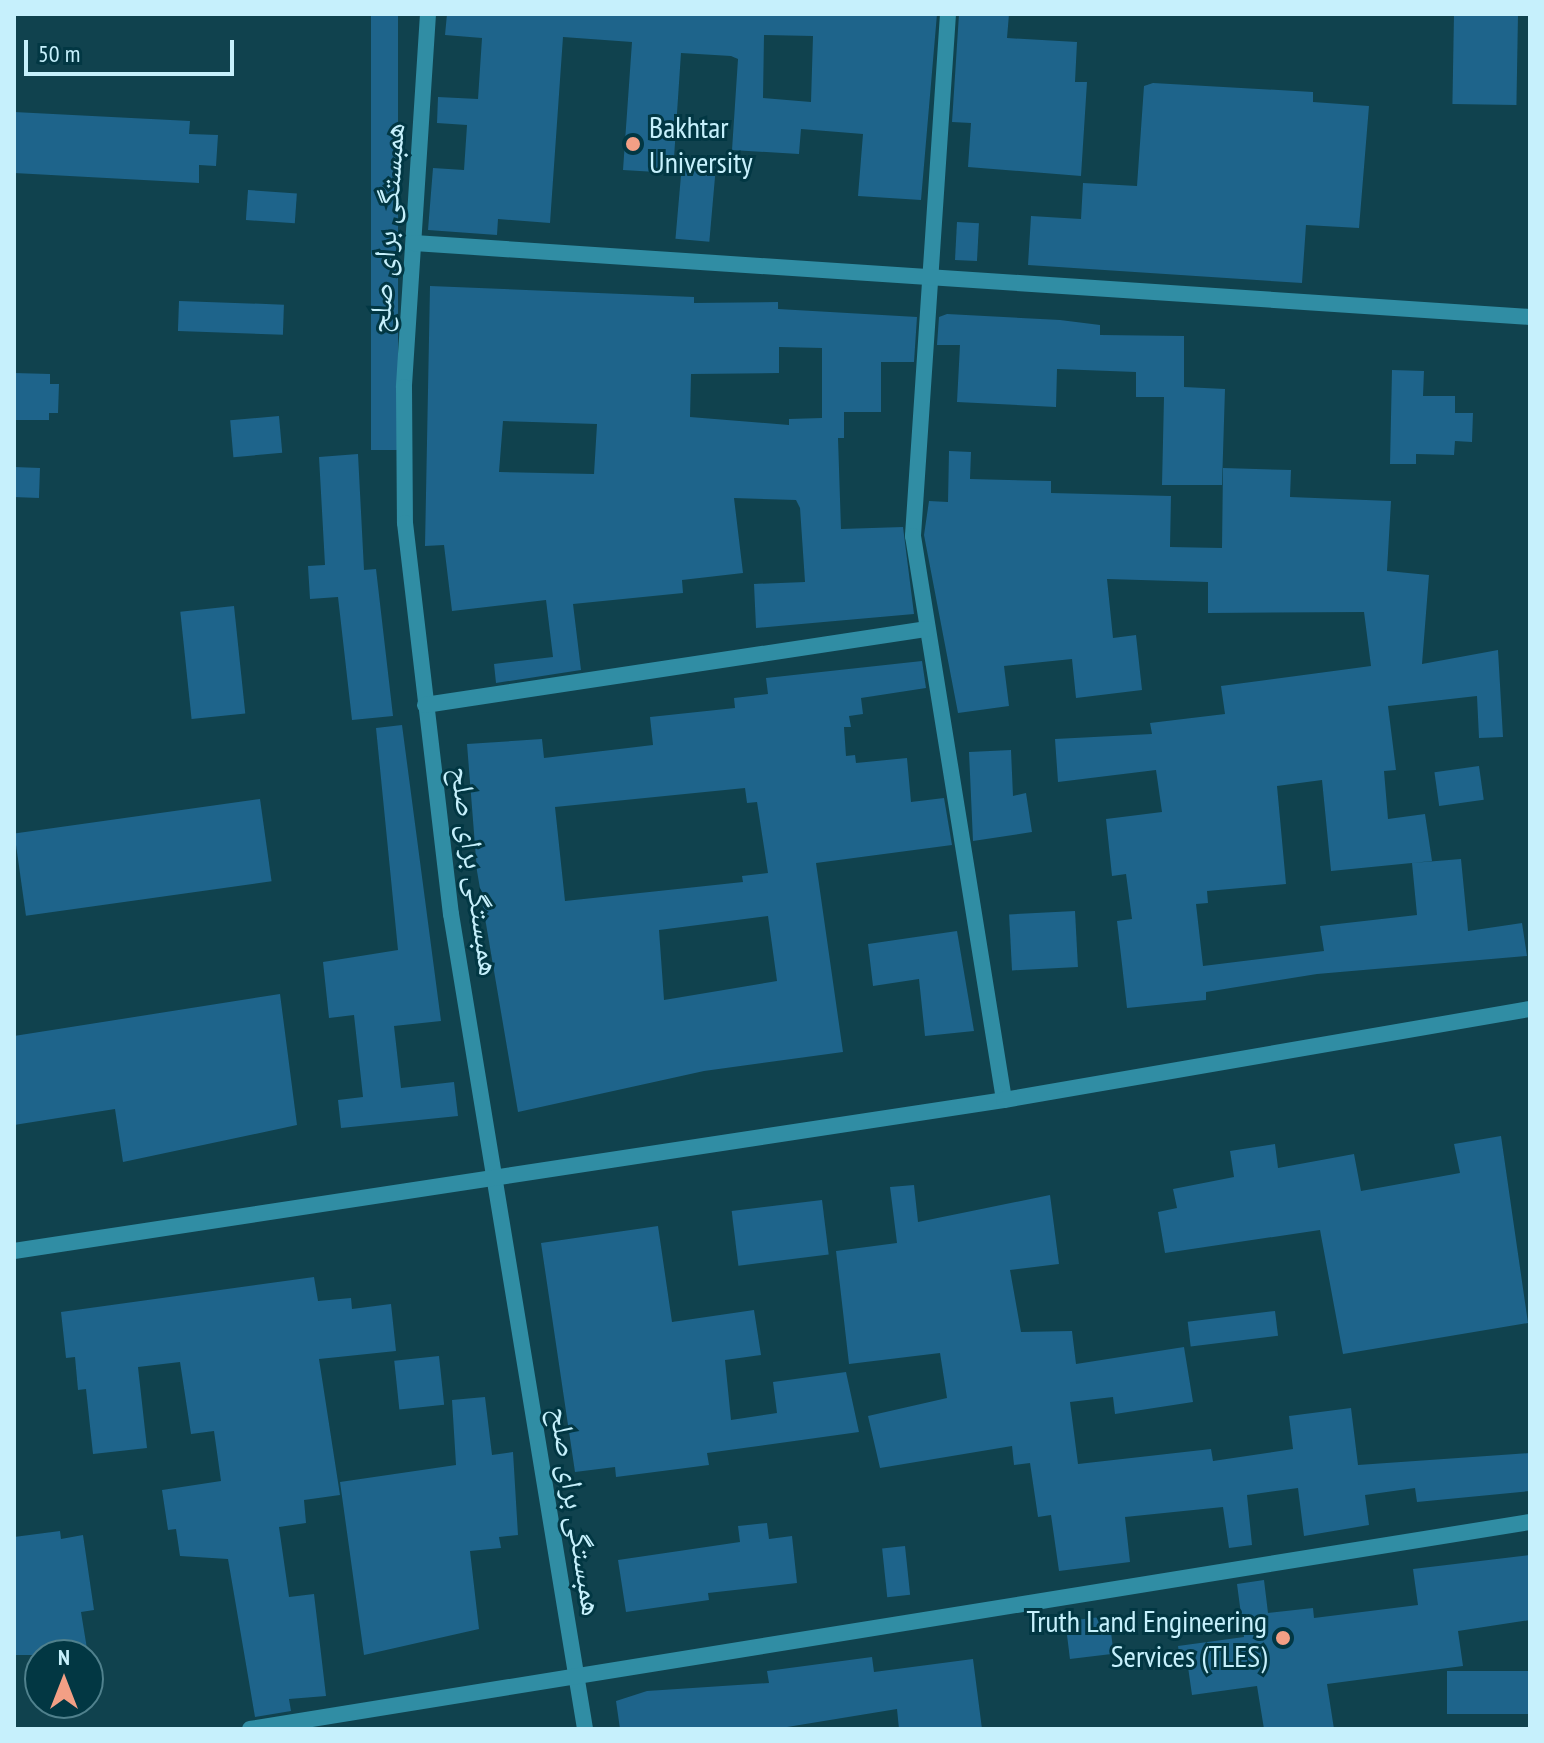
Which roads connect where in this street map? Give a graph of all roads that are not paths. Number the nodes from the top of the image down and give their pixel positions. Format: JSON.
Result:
{"nodes":[{"id":1,"x":428,"y":14,"type":"edge"},
{"id":2,"x":948,"y":14,"type":"edge"},
{"id":3,"x":414,"y":243,"type":"junction"},
{"id":4,"x":933,"y":277,"type":"junction"},
{"id":5,"x":1530,"y":317,"type":"edge"},
{"id":6,"x":927,"y":629,"type":"junction"},
{"id":7,"x":425,"y":705,"type":"junction"},
{"id":8,"x":1530,"y":1009,"type":"edge"},
{"id":9,"x":1004,"y":1100,"type":"junction"},
{"id":10,"x":494,"y":1181,"type":"junction"},
{"id":11,"x":14,"y":1251,"type":"edge"},
{"id":12,"x":1530,"y":1522,"type":"edge"},
{"id":13,"x":575,"y":1671,"type":"junction"},
{"id":14,"x":250,"y":1729,"type":"edge"},
{"id":15,"x":585,"y":1729,"type":"edge"}],
"edges":[{"from":1,"to":3,"type":"street","name":"همبستگی برای صلح"},
{"from":2,"to":4,"type":"street"},
{"from":3,"to":4,"type":"street"},
{"from":3,"to":7,"type":"street","name":"همبستگی برای صلح"},
{"from":4,"to":5,"type":"street"},
{"from":4,"to":6,"type":"street"},
{"from":6,"to":7,"type":"street"},
{"from":6,"to":9,"type":"street"},
{"from":7,"to":10,"type":"street","name":"همبستگی برای صلح"},
{"from":8,"to":9,"type":"street"},
{"from":9,"to":10,"type":"street"},
{"from":10,"to":11,"type":"street"},
{"from":10,"to":13,"type":"street","name":"همبستگی برای صلح"},
{"from":12,"to":13,"type":"street"},
{"from":13,"to":14,"type":"street"},
{"from":13,"to":15,"type":"street","name":"همبستگی برای صلح"}]}
